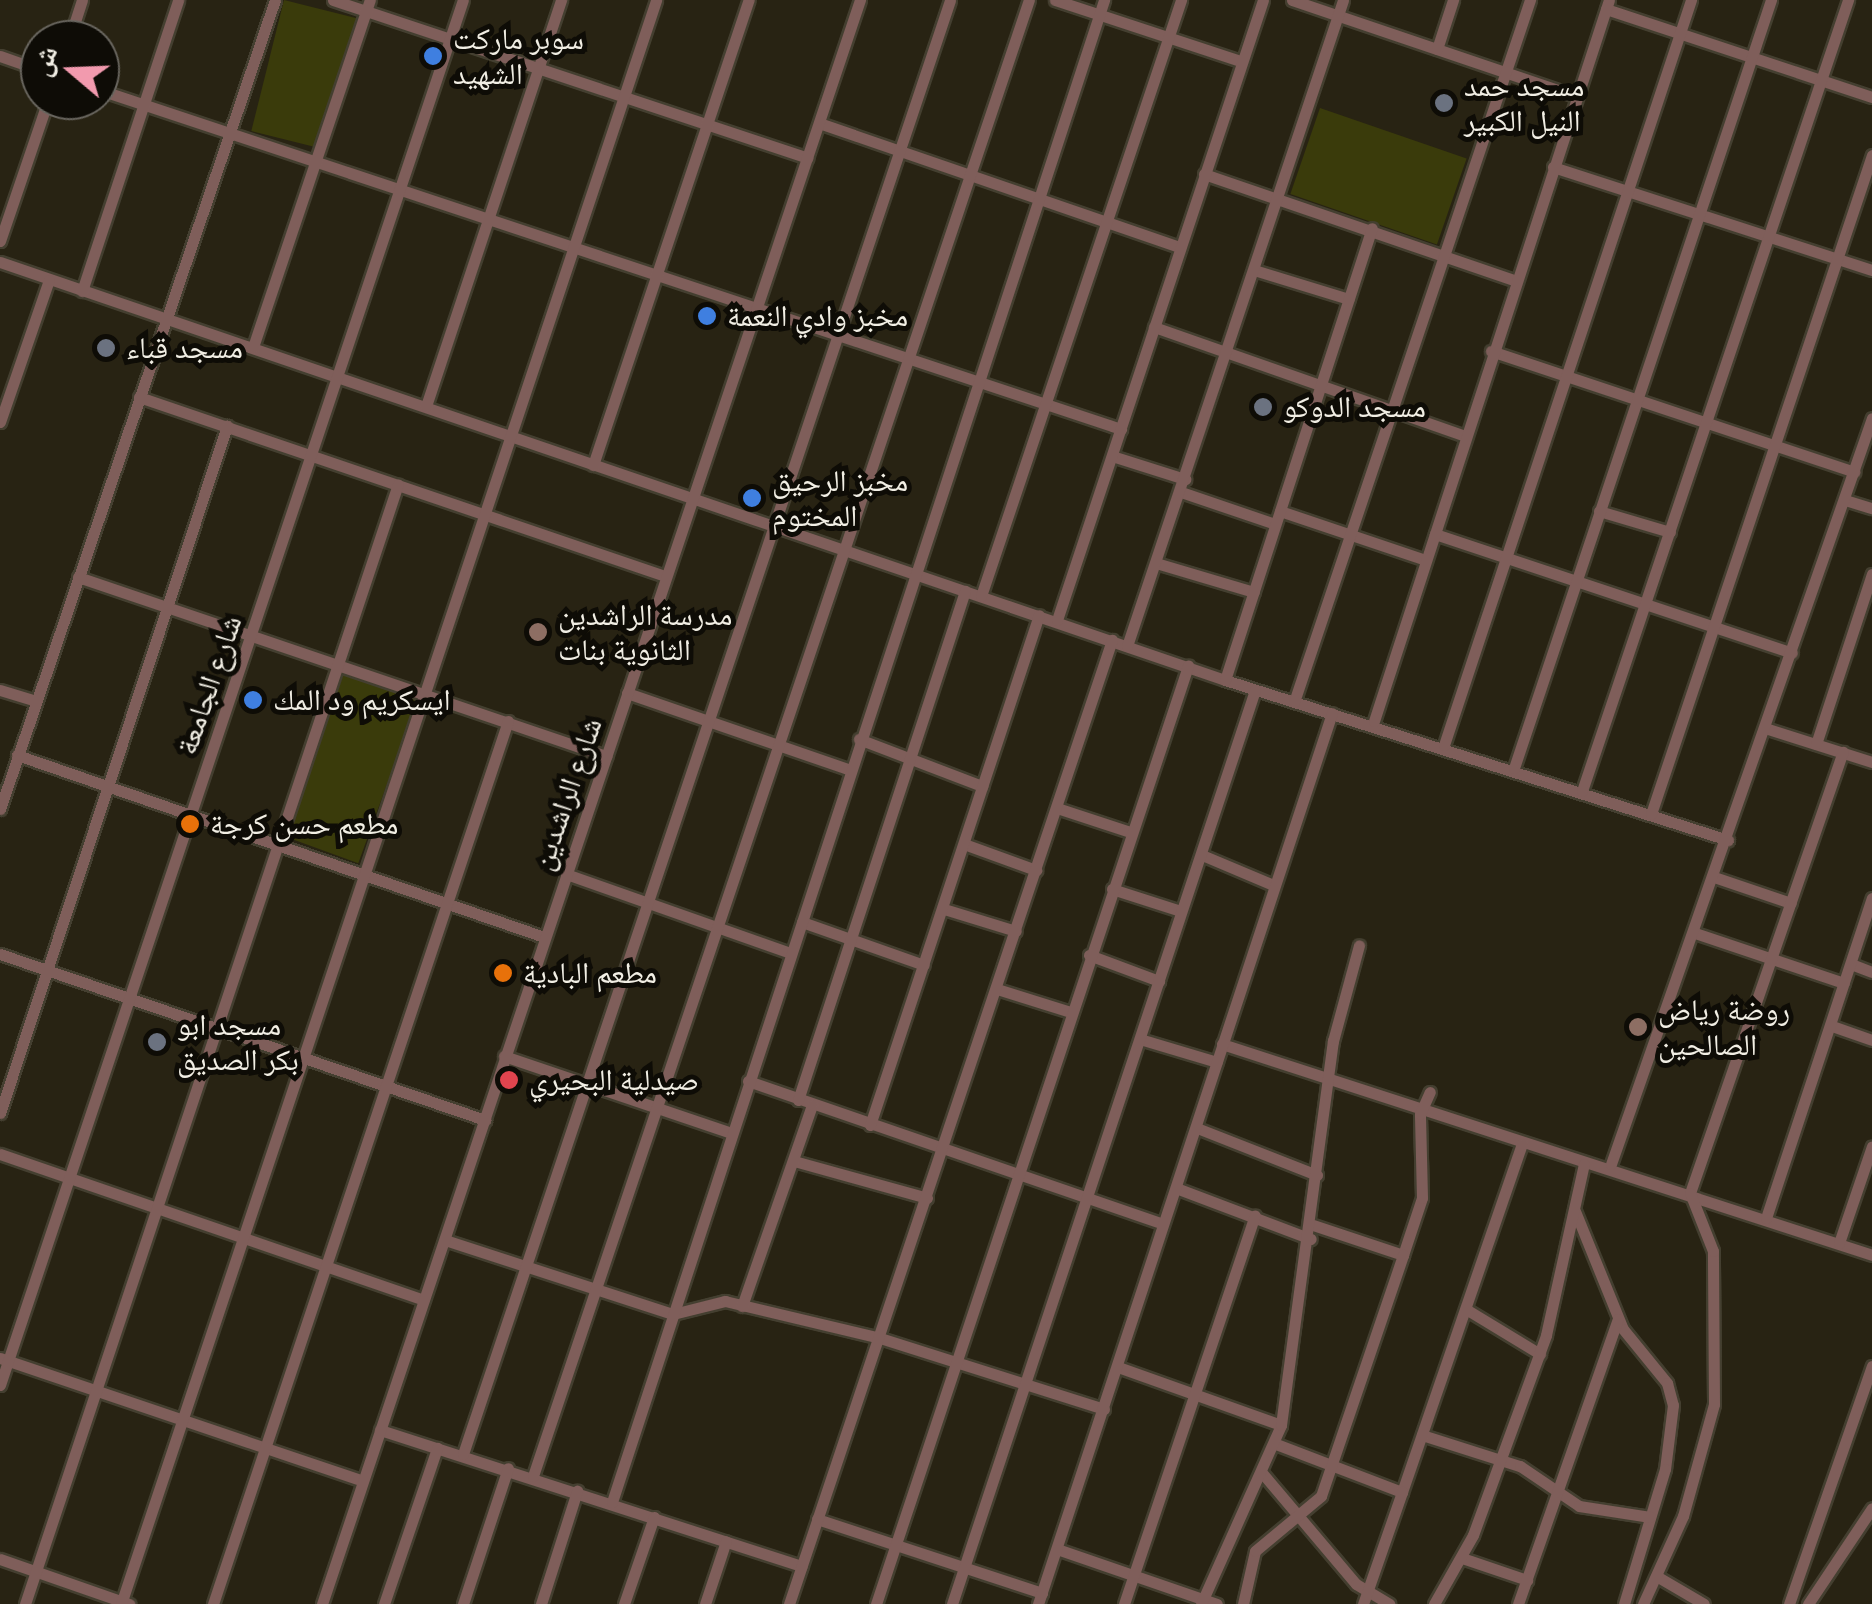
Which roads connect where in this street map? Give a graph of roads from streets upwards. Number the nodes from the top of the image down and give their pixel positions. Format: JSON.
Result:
{"nodes":[{"id":1,"x":178,"y":0,"type":"edge"},
{"id":2,"x":275,"y":0,"type":"edge"},
{"id":3,"x":332,"y":0,"type":"edge"},
{"id":4,"x":463,"y":0,"type":"edge"},
{"id":5,"x":561,"y":0,"type":"edge"},
{"id":6,"x":656,"y":0,"type":"edge"},
{"id":7,"x":749,"y":0,"type":"edge"},
{"id":8,"x":860,"y":0,"type":"edge"},
{"id":9,"x":950,"y":0,"type":"edge"},
{"id":10,"x":1029,"y":0,"type":"edge"},
{"id":11,"x":1055,"y":0,"type":"edge"},
{"id":12,"x":1104,"y":0,"type":"edge"},
{"id":13,"x":1181,"y":0,"type":"edge"},
{"id":14,"x":1262,"y":0,"type":"edge"},
{"id":15,"x":1292,"y":0,"type":"edge"},
{"id":16,"x":1343,"y":0,"type":"edge"},
{"id":17,"x":1454,"y":0,"type":"edge"},
{"id":18,"x":1530,"y":0,"type":"edge"},
{"id":19,"x":1691,"y":0,"type":"edge"},
{"id":20,"x":1771,"y":0,"type":"edge"},
{"id":21,"x":1848,"y":0,"type":"edge"},
{"id":22,"x":1608,"y":5,"type":"edge"},
{"id":23,"x":368,"y":6,"type":"edge"},
{"id":24,"x":1098,"y":16,"type":"junction"},
{"id":25,"x":1337,"y":16,"type":"junction"},
{"id":26,"x":1680,"y":34,"type":"junction"},
{"id":27,"x":1168,"y":38,"type":"junction"},
{"id":28,"x":450,"y":40,"type":"junction"},
{"id":29,"x":1438,"y":48,"type":"junction"},
{"id":30,"x":1752,"y":58,"type":"junction"},
{"id":31,"x":1241,"y":61,"type":"junction"},
{"id":32,"x":538,"y":69,"type":"junction"},
{"id":33,"x":1506,"y":72,"type":"junction"},
{"id":34,"x":1821,"y":80,"type":"junction"},
{"id":35,"x":1576,"y":96,"type":"junction"},
{"id":36,"x":120,"y":97,"type":"edge"},
{"id":37,"x":1872,"y":97,"type":"edge"},
{"id":38,"x":624,"y":99,"type":"junction"},
{"id":39,"x":144,"y":105,"type":"junction"},
{"id":40,"x":41,"y":120,"type":"edge"},
{"id":41,"x":819,"y":123,"type":"junction"},
{"id":42,"x":706,"y":126,"type":"junction"},
{"id":43,"x":228,"y":132,"type":"junction"},
{"id":44,"x":900,"y":152,"type":"junction"},
{"id":45,"x":1872,"y":154,"type":"edge"},
{"id":46,"x":807,"y":158,"type":"junction"},
{"id":47,"x":317,"y":163,"type":"junction"},
{"id":48,"x":1552,"y":167,"type":"junction"},
{"id":49,"x":1204,"y":174,"type":"junction"},
{"id":50,"x":971,"y":176,"type":"junction"},
{"id":51,"x":1628,"y":188,"type":"junction"},
{"id":52,"x":400,"y":190,"type":"junction"},
{"id":53,"x":1279,"y":196,"type":"junction"},
{"id":54,"x":1037,"y":200,"type":"junction"},
{"id":55,"x":1700,"y":212,"type":"junction"},
{"id":56,"x":490,"y":218,"type":"junction"},
{"id":57,"x":1105,"y":221,"type":"junction"},
{"id":58,"x":1372,"y":228,"type":"junction"},
{"id":59,"x":1768,"y":235,"type":"junction"},
{"id":60,"x":0,"y":240,"type":"edge"},
{"id":61,"x":1179,"y":248,"type":"junction"},
{"id":62,"x":571,"y":249,"type":"junction"},
{"id":63,"x":1441,"y":255,"type":"junction"},
{"id":64,"x":1838,"y":258,"type":"junction"},
{"id":65,"x":0,"y":262,"type":"edge"},
{"id":66,"x":1254,"y":270,"type":"junction"},
{"id":67,"x":1872,"y":270,"type":"edge"},
{"id":68,"x":657,"y":277,"type":"junction"},
{"id":69,"x":49,"y":280,"type":"junction"},
{"id":70,"x":1514,"y":280,"type":"junction"},
{"id":71,"x":82,"y":292,"type":"junction"},
{"id":72,"x":1349,"y":299,"type":"junction"},
{"id":73,"x":758,"y":308,"type":"junction"},
{"id":74,"x":166,"y":320,"type":"junction"},
{"id":75,"x":1154,"y":327,"type":"junction"},
{"id":76,"x":838,"y":334,"type":"junction"},
{"id":77,"x":253,"y":347,"type":"junction"},
{"id":78,"x":1491,"y":350,"type":"junction"},
{"id":79,"x":1226,"y":353,"type":"junction"},
{"id":80,"x":909,"y":358,"type":"junction"},
{"id":81,"x":337,"y":376,"type":"junction"},
{"id":82,"x":1567,"y":376,"type":"junction"},
{"id":83,"x":976,"y":380,"type":"junction"},
{"id":84,"x":1318,"y":385,"type":"junction"},
{"id":85,"x":139,"y":396,"type":"junction"},
{"id":86,"x":1637,"y":400,"type":"junction"},
{"id":87,"x":1043,"y":404,"type":"junction"},
{"id":88,"x":426,"y":406,"type":"junction"},
{"id":89,"x":1389,"y":410,"type":"junction"},
{"id":90,"x":1872,"y":418,"type":"edge"},
{"id":91,"x":0,"y":422,"type":"edge"},
{"id":92,"x":1706,"y":424,"type":"junction"},
{"id":93,"x":227,"y":426,"type":"junction"},
{"id":94,"x":1121,"y":430,"type":"junction"},
{"id":95,"x":1466,"y":436,"type":"junction"},
{"id":96,"x":510,"y":437,"type":"junction"},
{"id":97,"x":1776,"y":447,"type":"junction"},
{"id":98,"x":311,"y":455,"type":"junction"},
{"id":99,"x":1112,"y":456,"type":"junction"},
{"id":100,"x":593,"y":465,"type":"junction"},
{"id":101,"x":1854,"y":472,"type":"junction"},
{"id":102,"x":398,"y":484,"type":"junction"},
{"id":103,"x":1183,"y":485,"type":"junction"},
{"id":104,"x":692,"y":498,"type":"junction"},
{"id":105,"x":1844,"y":500,"type":"junction"},
{"id":106,"x":1872,"y":508,"type":"edge"},
{"id":107,"x":1599,"y":510,"type":"junction"},
{"id":108,"x":1280,"y":511,"type":"junction"},
{"id":109,"x":484,"y":514,"type":"junction"},
{"id":110,"x":1275,"y":524,"type":"junction"},
{"id":111,"x":772,"y":526,"type":"junction"},
{"id":112,"x":1670,"y":532,"type":"junction"},
{"id":113,"x":1350,"y":534,"type":"junction"},
{"id":114,"x":1435,"y":534,"type":"junction"},
{"id":115,"x":842,"y":551,"type":"junction"},
{"id":116,"x":1506,"y":557,"type":"junction"},
{"id":117,"x":1426,"y":560,"type":"junction"},
{"id":118,"x":1156,"y":563,"type":"junction"},
{"id":119,"x":912,"y":574,"type":"junction"},
{"id":120,"x":1872,"y":574,"type":"edge"},
{"id":121,"x":665,"y":576,"type":"junction"},
{"id":122,"x":78,"y":578,"type":"junction"},
{"id":123,"x":1575,"y":580,"type":"junction"},
{"id":124,"x":965,"y":591,"type":"junction"},
{"id":125,"x":1254,"y":592,"type":"junction"},
{"id":126,"x":981,"y":596,"type":"junction"},
{"id":127,"x":1868,"y":600,"type":"edge"},
{"id":128,"x":1646,"y":604,"type":"junction"},
{"id":129,"x":169,"y":607,"type":"junction"},
{"id":130,"x":1039,"y":615,"type":"junction"},
{"id":131,"x":1058,"y":620,"type":"junction"},
{"id":132,"x":1716,"y":628,"type":"junction"},
{"id":133,"x":252,"y":635,"type":"junction"},
{"id":134,"x":1112,"y":640,"type":"junction"},
{"id":135,"x":1127,"y":646,"type":"junction"},
{"id":136,"x":1792,"y":652,"type":"junction"},
{"id":137,"x":338,"y":664,"type":"junction"},
{"id":138,"x":1188,"y":666,"type":"junction"},
{"id":139,"x":1225,"y":680,"type":"junction"},
{"id":140,"x":0,"y":690,"type":"edge"},
{"id":141,"x":1256,"y":690,"type":"junction"},
{"id":142,"x":425,"y":693,"type":"junction"},
{"id":143,"x":627,"y":693,"type":"junction"},
{"id":144,"x":35,"y":701,"type":"junction"},
{"id":145,"x":1294,"y":702,"type":"junction"},
{"id":146,"x":1332,"y":713,"type":"junction"},
{"id":147,"x":1374,"y":721,"type":"junction"},
{"id":148,"x":508,"y":722,"type":"junction"},
{"id":149,"x":706,"y":722,"type":"junction"},
{"id":150,"x":1768,"y":729,"type":"junction"},
{"id":151,"x":860,"y":739,"type":"junction"},
{"id":152,"x":1816,"y":744,"type":"junction"},
{"id":153,"x":1444,"y":745,"type":"junction"},
{"id":154,"x":778,"y":746,"type":"junction"},
{"id":155,"x":1843,"y":752,"type":"junction"},
{"id":156,"x":17,"y":756,"type":"junction"},
{"id":157,"x":606,"y":756,"type":"junction"},
{"id":158,"x":910,"y":758,"type":"junction"},
{"id":159,"x":1872,"y":762,"type":"edge"},
{"id":160,"x":1514,"y":768,"type":"junction"},
{"id":161,"x":850,"y":770,"type":"junction"},
{"id":162,"x":982,"y":786,"type":"junction"},
{"id":163,"x":107,"y":788,"type":"junction"},
{"id":164,"x":2,"y":791,"type":"edge"},
{"id":165,"x":1582,"y":791,"type":"junction"},
{"id":166,"x":1058,"y":808,"type":"junction"},
{"id":167,"x":0,"y":809,"type":"edge"},
{"id":168,"x":1651,"y":814,"type":"junction"},
{"id":169,"x":191,"y":816,"type":"junction"},
{"id":170,"x":1130,"y":832,"type":"junction"},
{"id":171,"x":1728,"y":840,"type":"junction"},
{"id":172,"x":964,"y":844,"type":"junction"},
{"id":173,"x":278,"y":845,"type":"junction"},
{"id":174,"x":1202,"y":855,"type":"junction"},
{"id":175,"x":1036,"y":870,"type":"junction"},
{"id":176,"x":365,"y":874,"type":"junction"},
{"id":177,"x":566,"y":874,"type":"junction"},
{"id":178,"x":1714,"y":878,"type":"junction"},
{"id":179,"x":1272,"y":884,"type":"junction"},
{"id":180,"x":1112,"y":889,"type":"junction"},
{"id":181,"x":1872,"y":898,"type":"edge"},
{"id":182,"x":445,"y":901,"type":"junction"},
{"id":183,"x":645,"y":903,"type":"junction"},
{"id":184,"x":1791,"y":903,"type":"junction"},
{"id":185,"x":944,"y":910,"type":"junction"},
{"id":186,"x":1182,"y":911,"type":"junction"},
{"id":187,"x":802,"y":922,"type":"junction"},
{"id":188,"x":718,"y":929,"type":"junction"},
{"id":189,"x":1016,"y":931,"type":"junction"},
{"id":190,"x":1695,"y":932,"type":"junction"},
{"id":191,"x":544,"y":938,"type":"junction"},
{"id":192,"x":851,"y":940,"type":"junction"},
{"id":193,"x":1358,"y":944,"type":"dead end"},
{"id":194,"x":790,"y":952,"type":"junction"},
{"id":195,"x":0,"y":954,"type":"edge"},
{"id":196,"x":1089,"y":955,"type":"junction"},
{"id":197,"x":1772,"y":959,"type":"junction"},
{"id":198,"x":1851,"y":964,"type":"junction"},
{"id":199,"x":924,"y":965,"type":"junction"},
{"id":200,"x":50,"y":972,"type":"junction"},
{"id":201,"x":1872,"y":972,"type":"edge"},
{"id":202,"x":1159,"y":981,"type":"junction"},
{"id":203,"x":1844,"y":983,"type":"junction"},
{"id":204,"x":997,"y":988,"type":"junction"},
{"id":205,"x":130,"y":998,"type":"junction"},
{"id":206,"x":1071,"y":1012,"type":"junction"},
{"id":207,"x":1832,"y":1026,"type":"junction"},
{"id":208,"x":220,"y":1028,"type":"junction"},
{"id":209,"x":1140,"y":1039,"type":"junction"},
{"id":210,"x":1872,"y":1040,"type":"edge"},
{"id":211,"x":1222,"y":1044,"type":"junction"},
{"id":212,"x":504,"y":1056,"type":"junction"},
{"id":213,"x":304,"y":1057,"type":"junction"},
{"id":214,"x":1217,"y":1062,"type":"junction"},
{"id":215,"x":748,"y":1080,"type":"junction"},
{"id":216,"x":1328,"y":1081,"type":"junction"},
{"id":217,"x":588,"y":1083,"type":"junction"},
{"id":218,"x":389,"y":1086,"type":"junction"},
{"id":219,"x":1430,"y":1092,"type":"dead end"},
{"id":220,"x":798,"y":1100,"type":"junction"},
{"id":221,"x":812,"y":1105,"type":"junction"},
{"id":222,"x":654,"y":1108,"type":"junction"},
{"id":223,"x":0,"y":1113,"type":"edge"},
{"id":224,"x":1420,"y":1114,"type":"junction"},
{"id":225,"x":485,"y":1120,"type":"junction"},
{"id":226,"x":870,"y":1125,"type":"junction"},
{"id":227,"x":1196,"y":1128,"type":"junction"},
{"id":228,"x":730,"y":1133,"type":"junction"},
{"id":229,"x":1522,"y":1144,"type":"junction"},
{"id":230,"x":1872,"y":1146,"type":"edge"},
{"id":231,"x":941,"y":1149,"type":"junction"},
{"id":232,"x":0,"y":1154,"type":"edge"},
{"id":233,"x":794,"y":1161,"type":"junction"},
{"id":234,"x":1584,"y":1164,"type":"junction"},
{"id":235,"x":1611,"y":1164,"type":"junction"},
{"id":236,"x":1017,"y":1174,"type":"junction"},
{"id":237,"x":1317,"y":1174,"type":"junction"},
{"id":238,"x":70,"y":1178,"type":"junction"},
{"id":239,"x":1176,"y":1188,"type":"junction"},
{"id":240,"x":1690,"y":1193,"type":"junction"},
{"id":241,"x":926,"y":1198,"type":"junction"},
{"id":242,"x":1086,"y":1199,"type":"junction"},
{"id":243,"x":1573,"y":1207,"type":"junction"},
{"id":244,"x":159,"y":1209,"type":"junction"},
{"id":245,"x":1255,"y":1215,"type":"junction"},
{"id":246,"x":1766,"y":1218,"type":"junction"},
{"id":247,"x":1163,"y":1224,"type":"junction"},
{"id":248,"x":1313,"y":1225,"type":"junction"},
{"id":249,"x":1311,"y":1239,"type":"junction"},
{"id":250,"x":245,"y":1240,"type":"junction"},
{"id":251,"x":445,"y":1240,"type":"junction"},
{"id":252,"x":1839,"y":1244,"type":"junction"},
{"id":253,"x":1403,"y":1254,"type":"junction"},
{"id":254,"x":1872,"y":1255,"type":"edge"},
{"id":255,"x":526,"y":1267,"type":"junction"},
{"id":256,"x":328,"y":1268,"type":"junction"},
{"id":257,"x":596,"y":1291,"type":"junction"},
{"id":258,"x":424,"y":1300,"type":"junction"},
{"id":259,"x":742,"y":1306,"type":"junction"},
{"id":260,"x":1469,"y":1311,"type":"junction"},
{"id":261,"x":673,"y":1314,"type":"junction"},
{"id":262,"x":1618,"y":1319,"type":"junction"},
{"id":263,"x":880,"y":1338,"type":"junction"},
{"id":264,"x":1540,"y":1354,"type":"junction"},
{"id":265,"x":4,"y":1360,"type":"edge"},
{"id":266,"x":957,"y":1362,"type":"junction"},
{"id":267,"x":1872,"y":1366,"type":"edge"},
{"id":268,"x":1118,"y":1367,"type":"junction"},
{"id":269,"x":1028,"y":1384,"type":"junction"},
{"id":270,"x":0,"y":1385,"type":"edge"},
{"id":271,"x":97,"y":1392,"type":"junction"},
{"id":272,"x":1869,"y":1393,"type":"edge"},
{"id":273,"x":1195,"y":1396,"type":"junction"},
{"id":274,"x":1104,"y":1409,"type":"junction"},
{"id":275,"x":183,"y":1422,"type":"junction"},
{"id":276,"x":1281,"y":1425,"type":"junction"},
{"id":277,"x":380,"y":1430,"type":"junction"},
{"id":278,"x":1422,"y":1435,"type":"junction"},
{"id":279,"x":1276,"y":1444,"type":"junction"},
{"id":280,"x":437,"y":1448,"type":"junction"},
{"id":281,"x":266,"y":1449,"type":"junction"},
{"id":282,"x":463,"y":1454,"type":"junction"},
{"id":283,"x":1500,"y":1459,"type":"junction"},
{"id":284,"x":1334,"y":1463,"type":"junction"},
{"id":285,"x":508,"y":1468,"type":"junction"},
{"id":286,"x":1263,"y":1474,"type":"junction"},
{"id":287,"x":533,"y":1476,"type":"junction"},
{"id":288,"x":363,"y":1481,"type":"junction"},
{"id":289,"x":577,"y":1491,"type":"junction"},
{"id":290,"x":1402,"y":1492,"type":"junction"},
{"id":291,"x":1556,"y":1494,"type":"junction"},
{"id":292,"x":612,"y":1502,"type":"junction"},
{"id":293,"x":1872,"y":1508,"type":"edge"},
{"id":294,"x":654,"y":1517,"type":"junction"},
{"id":295,"x":1298,"y":1517,"type":"junction"},
{"id":296,"x":1650,"y":1517,"type":"junction"},
{"id":297,"x":818,"y":1519,"type":"junction"},
{"id":298,"x":726,"y":1541,"type":"junction"},
{"id":299,"x":896,"y":1545,"type":"junction"},
{"id":300,"x":1057,"y":1549,"type":"junction"},
{"id":301,"x":1462,"y":1558,"type":"junction"},
{"id":302,"x":0,"y":1559,"type":"edge"},
{"id":303,"x":802,"y":1566,"type":"junction"},
{"id":304,"x":965,"y":1567,"type":"junction"},
{"id":305,"x":36,"y":1571,"type":"junction"},
{"id":306,"x":1134,"y":1576,"type":"junction"},
{"id":307,"x":1658,"y":1577,"type":"junction"},
{"id":308,"x":1526,"y":1580,"type":"junction"},
{"id":309,"x":1040,"y":1599,"type":"edge"},
{"id":310,"x":1365,"y":1599,"type":"edge"},
{"id":311,"x":1202,"y":1602,"type":"edge"},
{"id":312,"x":124,"y":1603,"type":"edge"},
{"id":313,"x":25,"y":1604,"type":"edge"},
{"id":314,"x":213,"y":1604,"type":"edge"},
{"id":315,"x":322,"y":1604,"type":"edge"},
{"id":316,"x":384,"y":1604,"type":"edge"},
{"id":317,"x":463,"y":1604,"type":"edge"},
{"id":318,"x":541,"y":1604,"type":"edge"},
{"id":319,"x":624,"y":1604,"type":"edge"},
{"id":320,"x":705,"y":1604,"type":"edge"},
{"id":321,"x":790,"y":1604,"type":"edge"},
{"id":322,"x":876,"y":1604,"type":"edge"},
{"id":323,"x":952,"y":1604,"type":"edge"},
{"id":324,"x":1124,"y":1604,"type":"edge"},
{"id":325,"x":1217,"y":1604,"type":"edge"},
{"id":326,"x":1243,"y":1604,"type":"edge"},
{"id":327,"x":1389,"y":1604,"type":"edge"},
{"id":328,"x":1434,"y":1604,"type":"edge"},
{"id":329,"x":1518,"y":1604,"type":"edge"},
{"id":330,"x":1624,"y":1604,"type":"edge"},
{"id":331,"x":1643,"y":1604,"type":"edge"},
{"id":332,"x":1704,"y":1604,"type":"edge"},
{"id":333,"x":1790,"y":1604,"type":"edge"},
{"id":334,"x":1808,"y":1604,"type":"edge"}],
"edges":[{"from":1,"to":39,"type":"street"},
{"from":2,"to":43,"type":"street"},
{"from":3,"to":23,"type":"street"},
{"from":4,"to":28,"type":"street","name":"شارع الجامعة"},
{"from":5,"to":32,"type":"street"},
{"from":6,"to":38,"type":"street"},
{"from":7,"to":42,"type":"street"},
{"from":8,"to":41,"type":"street","name":"شارع الراشدين"},
{"from":9,"to":44,"type":"street"},
{"from":10,"to":50,"type":"street"},
{"from":11,"to":24,"type":"street"},
{"from":12,"to":24,"type":"street"},
{"from":13,"to":27,"type":"street"},
{"from":14,"to":31,"type":"street"},
{"from":15,"to":25,"type":"street"},
{"from":16,"to":25,"type":"street"},
{"from":17,"to":29,"type":"street"},
{"from":18,"to":33,"type":"street"},
{"from":19,"to":26,"type":"street"},
{"from":20,"to":30,"type":"street"},
{"from":21,"to":34,"type":"street"},
{"from":22,"to":26,"type":"street"},
{"from":22,"to":35,"type":"street"},
{"from":23,"to":28,"type":"street"},
{"from":23,"to":47,"type":"street"},
{"from":24,"to":27,"type":"street"},
{"from":24,"to":54,"type":"street"},
{"from":25,"to":29,"type":"street"},
{"from":25,"to":53,"type":"street"},
{"from":26,"to":30,"type":"street"},
{"from":26,"to":51,"type":"street"},
{"from":27,"to":31,"type":"street"},
{"from":27,"to":57,"type":"street"},
{"from":28,"to":32,"type":"street"},
{"from":28,"to":52,"type":"street","name":"شارع الجامعة"},
{"from":29,"to":33,"type":"street"},
{"from":30,"to":34,"type":"street"},
{"from":30,"to":55,"type":"street"},
{"from":31,"to":49,"type":"street"},
{"from":32,"to":38,"type":"street"},
{"from":32,"to":56,"type":"street"},
{"from":33,"to":35,"type":"street"},
{"from":33,"to":63,"type":"street"},
{"from":34,"to":37,"type":"street"},
{"from":34,"to":59,"type":"street"},
{"from":35,"to":48,"type":"street"},
{"from":36,"to":39,"type":"street"},
{"from":38,"to":42,"type":"street"},
{"from":38,"to":62,"type":"street"},
{"from":39,"to":43,"type":"street"},
{"from":39,"to":71,"type":"street"},
{"from":40,"to":60,"type":"street"},
{"from":41,"to":44,"type":"street"},
{"from":41,"to":46,"type":"street","name":"شارع الراشدين"},
{"from":42,"to":46,"type":"street"},
{"from":42,"to":68,"type":"street"},
{"from":43,"to":47,"type":"street"},
{"from":43,"to":74,"type":"street"},
{"from":44,"to":50,"type":"street"},
{"from":44,"to":76,"type":"street"},
{"from":45,"to":64,"type":"street"},
{"from":46,"to":73,"type":"street","name":"شارع الراشدين"},
{"from":47,"to":52,"type":"street"},
{"from":47,"to":77,"type":"street"},
{"from":48,"to":51,"type":"street"},
{"from":48,"to":70,"type":"street"},
{"from":49,"to":53,"type":"street"},
{"from":49,"to":61,"type":"street"},
{"from":50,"to":54,"type":"street"},
{"from":50,"to":80,"type":"street"},
{"from":51,"to":55,"type":"street"},
{"from":51,"to":82,"type":"street"},
{"from":52,"to":56,"type":"street"},
{"from":52,"to":81,"type":"street","name":"شارع الجامعة"},
{"from":53,"to":58,"type":"street"},
{"from":53,"to":66,"type":"street"},
{"from":54,"to":57,"type":"street"},
{"from":54,"to":83,"type":"street"},
{"from":55,"to":59,"type":"street"},
{"from":55,"to":86,"type":"street"},
{"from":56,"to":62,"type":"street"},
{"from":56,"to":88,"type":"street"},
{"from":57,"to":61,"type":"street"},
{"from":57,"to":87,"type":"street"},
{"from":58,"to":63,"type":"street"},
{"from":58,"to":72,"type":"street"},
{"from":59,"to":64,"type":"street"},
{"from":59,"to":92,"type":"street"},
{"from":61,"to":75,"type":"street"},
{"from":62,"to":68,"type":"street"},
{"from":62,"to":96,"type":"street"},
{"from":63,"to":70,"type":"street"},
{"from":63,"to":89,"type":"street"},
{"from":64,"to":67,"type":"street"},
{"from":64,"to":97,"type":"street"},
{"from":65,"to":69,"type":"street"},
{"from":66,"to":72,"type":"street"},
{"from":66,"to":79,"type":"street"},
{"from":68,"to":73,"type":"street"},
{"from":68,"to":100,"type":"street"},
{"from":69,"to":71,"type":"street"},
{"from":69,"to":91,"type":"street"},
{"from":70,"to":78,"type":"street"},
{"from":71,"to":74,"type":"street"},
{"from":72,"to":84,"type":"street"},
{"from":73,"to":76,"type":"street"},
{"from":73,"to":104,"type":"street","name":"شارع الراشدين"},
{"from":74,"to":77,"type":"street"},
{"from":74,"to":85,"type":"street"},
{"from":75,"to":79,"type":"street"},
{"from":75,"to":94,"type":"street"},
{"from":76,"to":80,"type":"street"},
{"from":76,"to":111,"type":"street"},
{"from":77,"to":81,"type":"street"},
{"from":78,"to":82,"type":"street"},
{"from":78,"to":95,"type":"street"},
{"from":79,"to":84,"type":"street"},
{"from":79,"to":103,"type":"street"},
{"from":80,"to":83,"type":"street"},
{"from":80,"to":115,"type":"street"},
{"from":81,"to":88,"type":"street"},
{"from":81,"to":98,"type":"street","name":"شارع الجامعة"},
{"from":82,"to":86,"type":"street"},
{"from":82,"to":116,"type":"street"},
{"from":83,"to":87,"type":"street"},
{"from":83,"to":119,"type":"street"},
{"from":84,"to":89,"type":"street"},
{"from":84,"to":108,"type":"street"},
{"from":85,"to":93,"type":"street"},
{"from":85,"to":122,"type":"street"},
{"from":86,"to":92,"type":"street"},
{"from":86,"to":107,"type":"street"},
{"from":87,"to":94,"type":"street"},
{"from":87,"to":126,"type":"street"},
{"from":88,"to":96,"type":"street"},
{"from":89,"to":95,"type":"street"},
{"from":89,"to":113,"type":"street"},
{"from":90,"to":101,"type":"street"},
{"from":92,"to":97,"type":"street"},
{"from":92,"to":112,"type":"street"},
{"from":93,"to":98,"type":"street"},
{"from":93,"to":129,"type":"street"},
{"from":94,"to":99,"type":"street"},
{"from":95,"to":114,"type":"street"},
{"from":96,"to":100,"type":"street"},
{"from":96,"to":109,"type":"street"},
{"from":97,"to":101,"type":"street"},
{"from":97,"to":132,"type":"street"},
{"from":98,"to":102,"type":"street"},
{"from":98,"to":133,"type":"street","name":"شارع الجامعة"},
{"from":99,"to":103,"type":"street"},
{"from":99,"to":131,"type":"street"},
{"from":100,"to":104,"type":"street"},
{"from":101,"to":105,"type":"street"},
{"from":102,"to":109,"type":"street"},
{"from":102,"to":137,"type":"street"},
{"from":103,"to":110,"type":"street"},
{"from":103,"to":118,"type":"street"},
{"from":104,"to":111,"type":"street"},
{"from":104,"to":121,"type":"street","name":"شارع الراشدين"},
{"from":105,"to":106,"type":"street"},
{"from":105,"to":136,"type":"street"},
{"from":107,"to":112,"type":"street"},
{"from":107,"to":123,"type":"street"},
{"from":108,"to":110,"type":"street"},
{"from":108,"to":113,"type":"street"},
{"from":109,"to":121,"type":"street"},
{"from":109,"to":142,"type":"street"},
{"from":110,"to":125,"type":"street"},
{"from":111,"to":115,"type":"street"},
{"from":111,"to":149,"type":"street"},
{"from":112,"to":128,"type":"street"},
{"from":113,"to":117,"type":"street"},
{"from":113,"to":145,"type":"street"},
{"from":114,"to":116,"type":"street"},
{"from":114,"to":117,"type":"street"},
{"from":115,"to":119,"type":"street"},
{"from":115,"to":154,"type":"street"},
{"from":116,"to":123,"type":"street"},
{"from":116,"to":153,"type":"street"},
{"from":117,"to":147,"type":"street"},
{"from":118,"to":125,"type":"street"},
{"from":118,"to":135,"type":"street"},
{"from":119,"to":124,"type":"street"},
{"from":119,"to":151,"type":"street"},
{"from":120,"to":127,"type":"street"},
{"from":121,"to":143,"type":"street","name":"شارع الراشدين"},
{"from":122,"to":129,"type":"street"},
{"from":122,"to":144,"type":"street"},
{"from":123,"to":128,"type":"street"},
{"from":123,"to":160,"type":"street"},
{"from":124,"to":126,"type":"street"},
{"from":124,"to":158,"type":"street"},
{"from":125,"to":139,"type":"street"},
{"from":126,"to":130,"type":"street"},
{"from":127,"to":152,"type":"street"},
{"from":128,"to":132,"type":"street"},
{"from":128,"to":165,"type":"street"},
{"from":129,"to":133,"type":"street"},
{"from":129,"to":163,"type":"street"},
{"from":130,"to":131,"type":"street"},
{"from":130,"to":162,"type":"street"},
{"from":131,"to":134,"type":"street"},
{"from":132,"to":136,"type":"street"},
{"from":132,"to":168,"type":"street"},
{"from":133,"to":137,"type":"street"},
{"from":133,"to":169,"type":"street","name":"شارع الجامعة"},
{"from":134,"to":135,"type":"street"},
{"from":134,"to":166,"type":"street"},
{"from":135,"to":138,"type":"street"},
{"from":136,"to":150,"type":"street"},
{"from":137,"to":142,"type":"street"},
{"from":137,"to":173,"type":"street"},
{"from":138,"to":139,"type":"street"},
{"from":138,"to":170,"type":"street"},
{"from":139,"to":141,"type":"street"},
{"from":140,"to":144,"type":"street"},
{"from":141,"to":145,"type":"street"},
{"from":141,"to":174,"type":"street"},
{"from":142,"to":148,"type":"street"},
{"from":142,"to":176,"type":"street"},
{"from":143,"to":149,"type":"street"},
{"from":143,"to":157,"type":"street","name":"شارع الراشدين"},
{"from":144,"to":156,"type":"street"},
{"from":145,"to":146,"type":"street"},
{"from":146,"to":147,"type":"street"},
{"from":146,"to":179,"type":"street"},
{"from":147,"to":153,"type":"street"},
{"from":148,"to":157,"type":"street"},
{"from":148,"to":182,"type":"street"},
{"from":149,"to":154,"type":"street"},
{"from":149,"to":183,"type":"street"},
{"from":150,"to":152,"type":"street"},
{"from":150,"to":171,"type":"street"},
{"from":151,"to":158,"type":"street"},
{"from":151,"to":161,"type":"street"},
{"from":152,"to":155,"type":"street"},
{"from":153,"to":160,"type":"street"},
{"from":154,"to":161,"type":"street"},
{"from":154,"to":188,"type":"street"},
{"from":155,"to":159,"type":"street"},
{"from":155,"to":184,"type":"street"},
{"from":156,"to":163,"type":"street"},
{"from":156,"to":164,"type":"street"},
{"from":157,"to":177,"type":"street","name":"شارع الراشدين"},
{"from":158,"to":162,"type":"street"},
{"from":158,"to":192,"type":"street"},
{"from":160,"to":165,"type":"street"},
{"from":161,"to":187,"type":"street"},
{"from":162,"to":172,"type":"street"},
{"from":163,"to":169,"type":"street"},
{"from":163,"to":200,"type":"street"},
{"from":164,"to":167,"type":"street"},
{"from":165,"to":168,"type":"street"},
{"from":166,"to":170,"type":"street"},
{"from":166,"to":175,"type":"street"},
{"from":168,"to":171,"type":"street"},
{"from":169,"to":173,"type":"street"},
{"from":169,"to":205,"type":"street","name":"شارع الجامعة"},
{"from":170,"to":180,"type":"street"},
{"from":171,"to":178,"type":"street"},
{"from":172,"to":175,"type":"street"},
{"from":172,"to":185,"type":"street"},
{"from":173,"to":176,"type":"street"},
{"from":173,"to":208,"type":"street"},
{"from":174,"to":179,"type":"street"},
{"from":174,"to":186,"type":"street"},
{"from":175,"to":189,"type":"street"},
{"from":176,"to":182,"type":"street"},
{"from":176,"to":213,"type":"street"},
{"from":177,"to":183,"type":"street"},
{"from":177,"to":191,"type":"street","name":"شارع الراشدين"},
{"from":178,"to":184,"type":"street"},
{"from":178,"to":190,"type":"street"},
{"from":179,"to":211,"type":"street"},
{"from":180,"to":186,"type":"street"},
{"from":180,"to":196,"type":"street"},
{"from":181,"to":198,"type":"street"},
{"from":182,"to":191,"type":"street"},
{"from":182,"to":218,"type":"street"},
{"from":183,"to":188,"type":"street"},
{"from":183,"to":217,"type":"street"},
{"from":184,"to":197,"type":"street"},
{"from":185,"to":189,"type":"street"},
{"from":185,"to":199,"type":"street"},
{"from":186,"to":202,"type":"street"},
{"from":187,"to":192,"type":"street"},
{"from":187,"to":194,"type":"street"},
{"from":188,"to":194,"type":"street"},
{"from":188,"to":222,"type":"street"},
{"from":189,"to":204,"type":"street"},
{"from":190,"to":197,"type":"street"},
{"from":190,"to":235,"type":"street"},
{"from":191,"to":212,"type":"street","name":"شارع الراشدين"},
{"from":192,"to":199,"type":"street"},
{"from":192,"to":220,"type":"street"},
{"from":193,"to":216,"type":"street"},
{"from":194,"to":215,"type":"street"},
{"from":195,"to":200,"type":"street"},
{"from":196,"to":202,"type":"street"},
{"from":196,"to":206,"type":"street"},
{"from":197,"to":203,"type":"street"},
{"from":197,"to":240,"type":"street"},
{"from":198,"to":201,"type":"street"},
{"from":198,"to":203,"type":"street"},
{"from":199,"to":226,"type":"street"},
{"from":200,"to":205,"type":"street"},
{"from":200,"to":223,"type":"street"},
{"from":202,"to":209,"type":"street"},
{"from":203,"to":207,"type":"street"},
{"from":204,"to":206,"type":"street"},
{"from":204,"to":231,"type":"street"},
{"from":205,"to":208,"type":"street"},
{"from":205,"to":238,"type":"street","name":"شارع الجامعة"},
{"from":206,"to":236,"type":"street"},
{"from":207,"to":210,"type":"street"},
{"from":207,"to":246,"type":"street"},
{"from":208,"to":213,"type":"street"},
{"from":208,"to":244,"type":"street"},
{"from":209,"to":214,"type":"street"},
{"from":209,"to":242,"type":"street"},
{"from":211,"to":214,"type":"street"},
{"from":211,"to":216,"type":"street"},
{"from":212,"to":217,"type":"street"},
{"from":212,"to":225,"type":"street","name":"شارع الراشدين"},
{"from":213,"to":218,"type":"street"},
{"from":213,"to":250,"type":"street"},
{"from":214,"to":227,"type":"street"},
{"from":215,"to":220,"type":"street"},
{"from":215,"to":228,"type":"street"},
{"from":216,"to":224,"type":"street"},
{"from":216,"to":237,"type":"street"},
{"from":217,"to":222,"type":"street"},
{"from":217,"to":255,"type":"street"},
{"from":218,"to":225,"type":"street"},
{"from":218,"to":256,"type":"street"},
{"from":219,"to":224,"type":"street"},
{"from":220,"to":221,"type":"street"},
{"from":221,"to":226,"type":"street"},
{"from":221,"to":233,"type":"street"},
{"from":222,"to":228,"type":"street"},
{"from":222,"to":257,"type":"street"},
{"from":224,"to":229,"type":"street"},
{"from":224,"to":253,"type":"street"},
{"from":225,"to":251,"type":"street","name":"شارع الراشدين"},
{"from":226,"to":231,"type":"street"},
{"from":227,"to":237,"type":"street"},
{"from":227,"to":239,"type":"street"},
{"from":228,"to":261,"type":"street"},
{"from":229,"to":234,"type":"street"},
{"from":229,"to":260,"type":"street"},
{"from":230,"to":252,"type":"street"},
{"from":231,"to":236,"type":"street"},
{"from":231,"to":241,"type":"street"},
{"from":232,"to":238,"type":"street"},
{"from":233,"to":241,"type":"street"},
{"from":233,"to":259,"type":"street"},
{"from":234,"to":235,"type":"street"},
{"from":234,"to":243,"type":"street"},
{"from":235,"to":240,"type":"street"},
{"from":236,"to":242,"type":"street"},
{"from":236,"to":266,"type":"street"},
{"from":237,"to":248,"type":"street"},
{"from":238,"to":244,"type":"street"},
{"from":238,"to":265,"type":"street","name":"شارع الجامعة"},
{"from":239,"to":245,"type":"street"},
{"from":239,"to":247,"type":"street"},
{"from":240,"to":246,"type":"street"},
{"from":240,"to":307,"type":"street"},
{"from":241,"to":263,"type":"street"},
{"from":242,"to":247,"type":"street"},
{"from":242,"to":269,"type":"street"},
{"from":243,"to":262,"type":"street"},
{"from":243,"to":264,"type":"street"},
{"from":244,"to":250,"type":"street"},
{"from":244,"to":271,"type":"street"},
{"from":245,"to":249,"type":"street"},
{"from":245,"to":273,"type":"street"},
{"from":246,"to":252,"type":"street"},
{"from":247,"to":268,"type":"street"},
{"from":248,"to":249,"type":"street"},
{"from":248,"to":253,"type":"street"},
{"from":249,"to":276,"type":"street"},
{"from":250,"to":256,"type":"street"},
{"from":250,"to":275,"type":"street"},
{"from":251,"to":255,"type":"street"},
{"from":251,"to":258,"type":"street","name":"شارع الراشدين"},
{"from":252,"to":254,"type":"street"},
{"from":253,"to":284,"type":"street"},
{"from":255,"to":257,"type":"street"},
{"from":255,"to":282,"type":"street"},
{"from":256,"to":258,"type":"street"},
{"from":256,"to":281,"type":"street"},
{"from":257,"to":261,"type":"street"},
{"from":257,"to":287,"type":"street"},
{"from":258,"to":277,"type":"street","name":"شارع الراشدين"},
{"from":259,"to":261,"type":"street"},
{"from":259,"to":263,"type":"street"},
{"from":260,"to":264,"type":"street"},
{"from":260,"to":278,"type":"street"},
{"from":261,"to":292,"type":"street"},
{"from":262,"to":291,"type":"street"},
{"from":262,"to":296,"type":"street"},
{"from":263,"to":266,"type":"street"},
{"from":263,"to":297,"type":"street"},
{"from":264,"to":283,"type":"street"},
{"from":265,"to":270,"type":"street","name":"شارع الجامعة"},
{"from":265,"to":271,"type":"street"},
{"from":266,"to":269,"type":"street"},
{"from":266,"to":299,"type":"street"},
{"from":267,"to":272,"type":"street"},
{"from":268,"to":273,"type":"street"},
{"from":268,"to":274,"type":"street"},
{"from":269,"to":274,"type":"street"},
{"from":269,"to":304,"type":"street"},
{"from":271,"to":275,"type":"street"},
{"from":271,"to":305,"type":"street"},
{"from":272,"to":333,"type":"street"},
{"from":273,"to":276,"type":"street"},
{"from":273,"to":306,"type":"street"},
{"from":274,"to":300,"type":"street"},
{"from":275,"to":281,"type":"street"},
{"from":275,"to":312,"type":"street"},
{"from":276,"to":279,"type":"street"},
{"from":277,"to":280,"type":"street"},
{"from":277,"to":288,"type":"street","name":"شارع الراشدين"},
{"from":278,"to":283,"type":"street"},
{"from":278,"to":290,"type":"street"},
{"from":279,"to":284,"type":"street"},
{"from":279,"to":286,"type":"street"},
{"from":280,"to":282,"type":"street"},
{"from":280,"to":316,"type":"street"},
{"from":281,"to":288,"type":"street"},
{"from":281,"to":314,"type":"street"},
{"from":282,"to":285,"type":"street"},
{"from":283,"to":291,"type":"street"},
{"from":283,"to":301,"type":"street"},
{"from":284,"to":290,"type":"street"},
{"from":284,"to":295,"type":"street"},
{"from":285,"to":287,"type":"street"},
{"from":285,"to":317,"type":"street"},
{"from":286,"to":295,"type":"street"},
{"from":286,"to":311,"type":"street"},
{"from":287,"to":289,"type":"street"},
{"from":288,"to":315,"type":"street","name":"شارع الراشدين"},
{"from":289,"to":292,"type":"street"},
{"from":289,"to":318,"type":"street"},
{"from":290,"to":310,"type":"street"},
{"from":291,"to":296,"type":"street"},
{"from":291,"to":308,"type":"street"},
{"from":292,"to":294,"type":"street"},
{"from":293,"to":334,"type":"street"},
{"from":294,"to":298,"type":"street"},
{"from":294,"to":319,"type":"street"},
{"from":295,"to":310,"type":"street"},
{"from":295,"to":326,"type":"street"},
{"from":296,"to":330,"type":"street"},
{"from":297,"to":299,"type":"street"},
{"from":297,"to":303,"type":"street"},
{"from":298,"to":303,"type":"street"},
{"from":298,"to":320,"type":"street"},
{"from":299,"to":304,"type":"street"},
{"from":299,"to":322,"type":"street"},
{"from":300,"to":306,"type":"street"},
{"from":300,"to":309,"type":"street"},
{"from":301,"to":308,"type":"street"},
{"from":301,"to":328,"type":"street"},
{"from":302,"to":305,"type":"street"},
{"from":303,"to":321,"type":"street"},
{"from":304,"to":309,"type":"street"},
{"from":304,"to":323,"type":"street"},
{"from":305,"to":312,"type":"street"},
{"from":305,"to":313,"type":"street"},
{"from":306,"to":311,"type":"street"},
{"from":306,"to":324,"type":"street"},
{"from":307,"to":331,"type":"street"},
{"from":307,"to":332,"type":"street"},
{"from":308,"to":329,"type":"street"},
{"from":310,"to":327,"type":"street"},
{"from":311,"to":325,"type":"street"}]}
